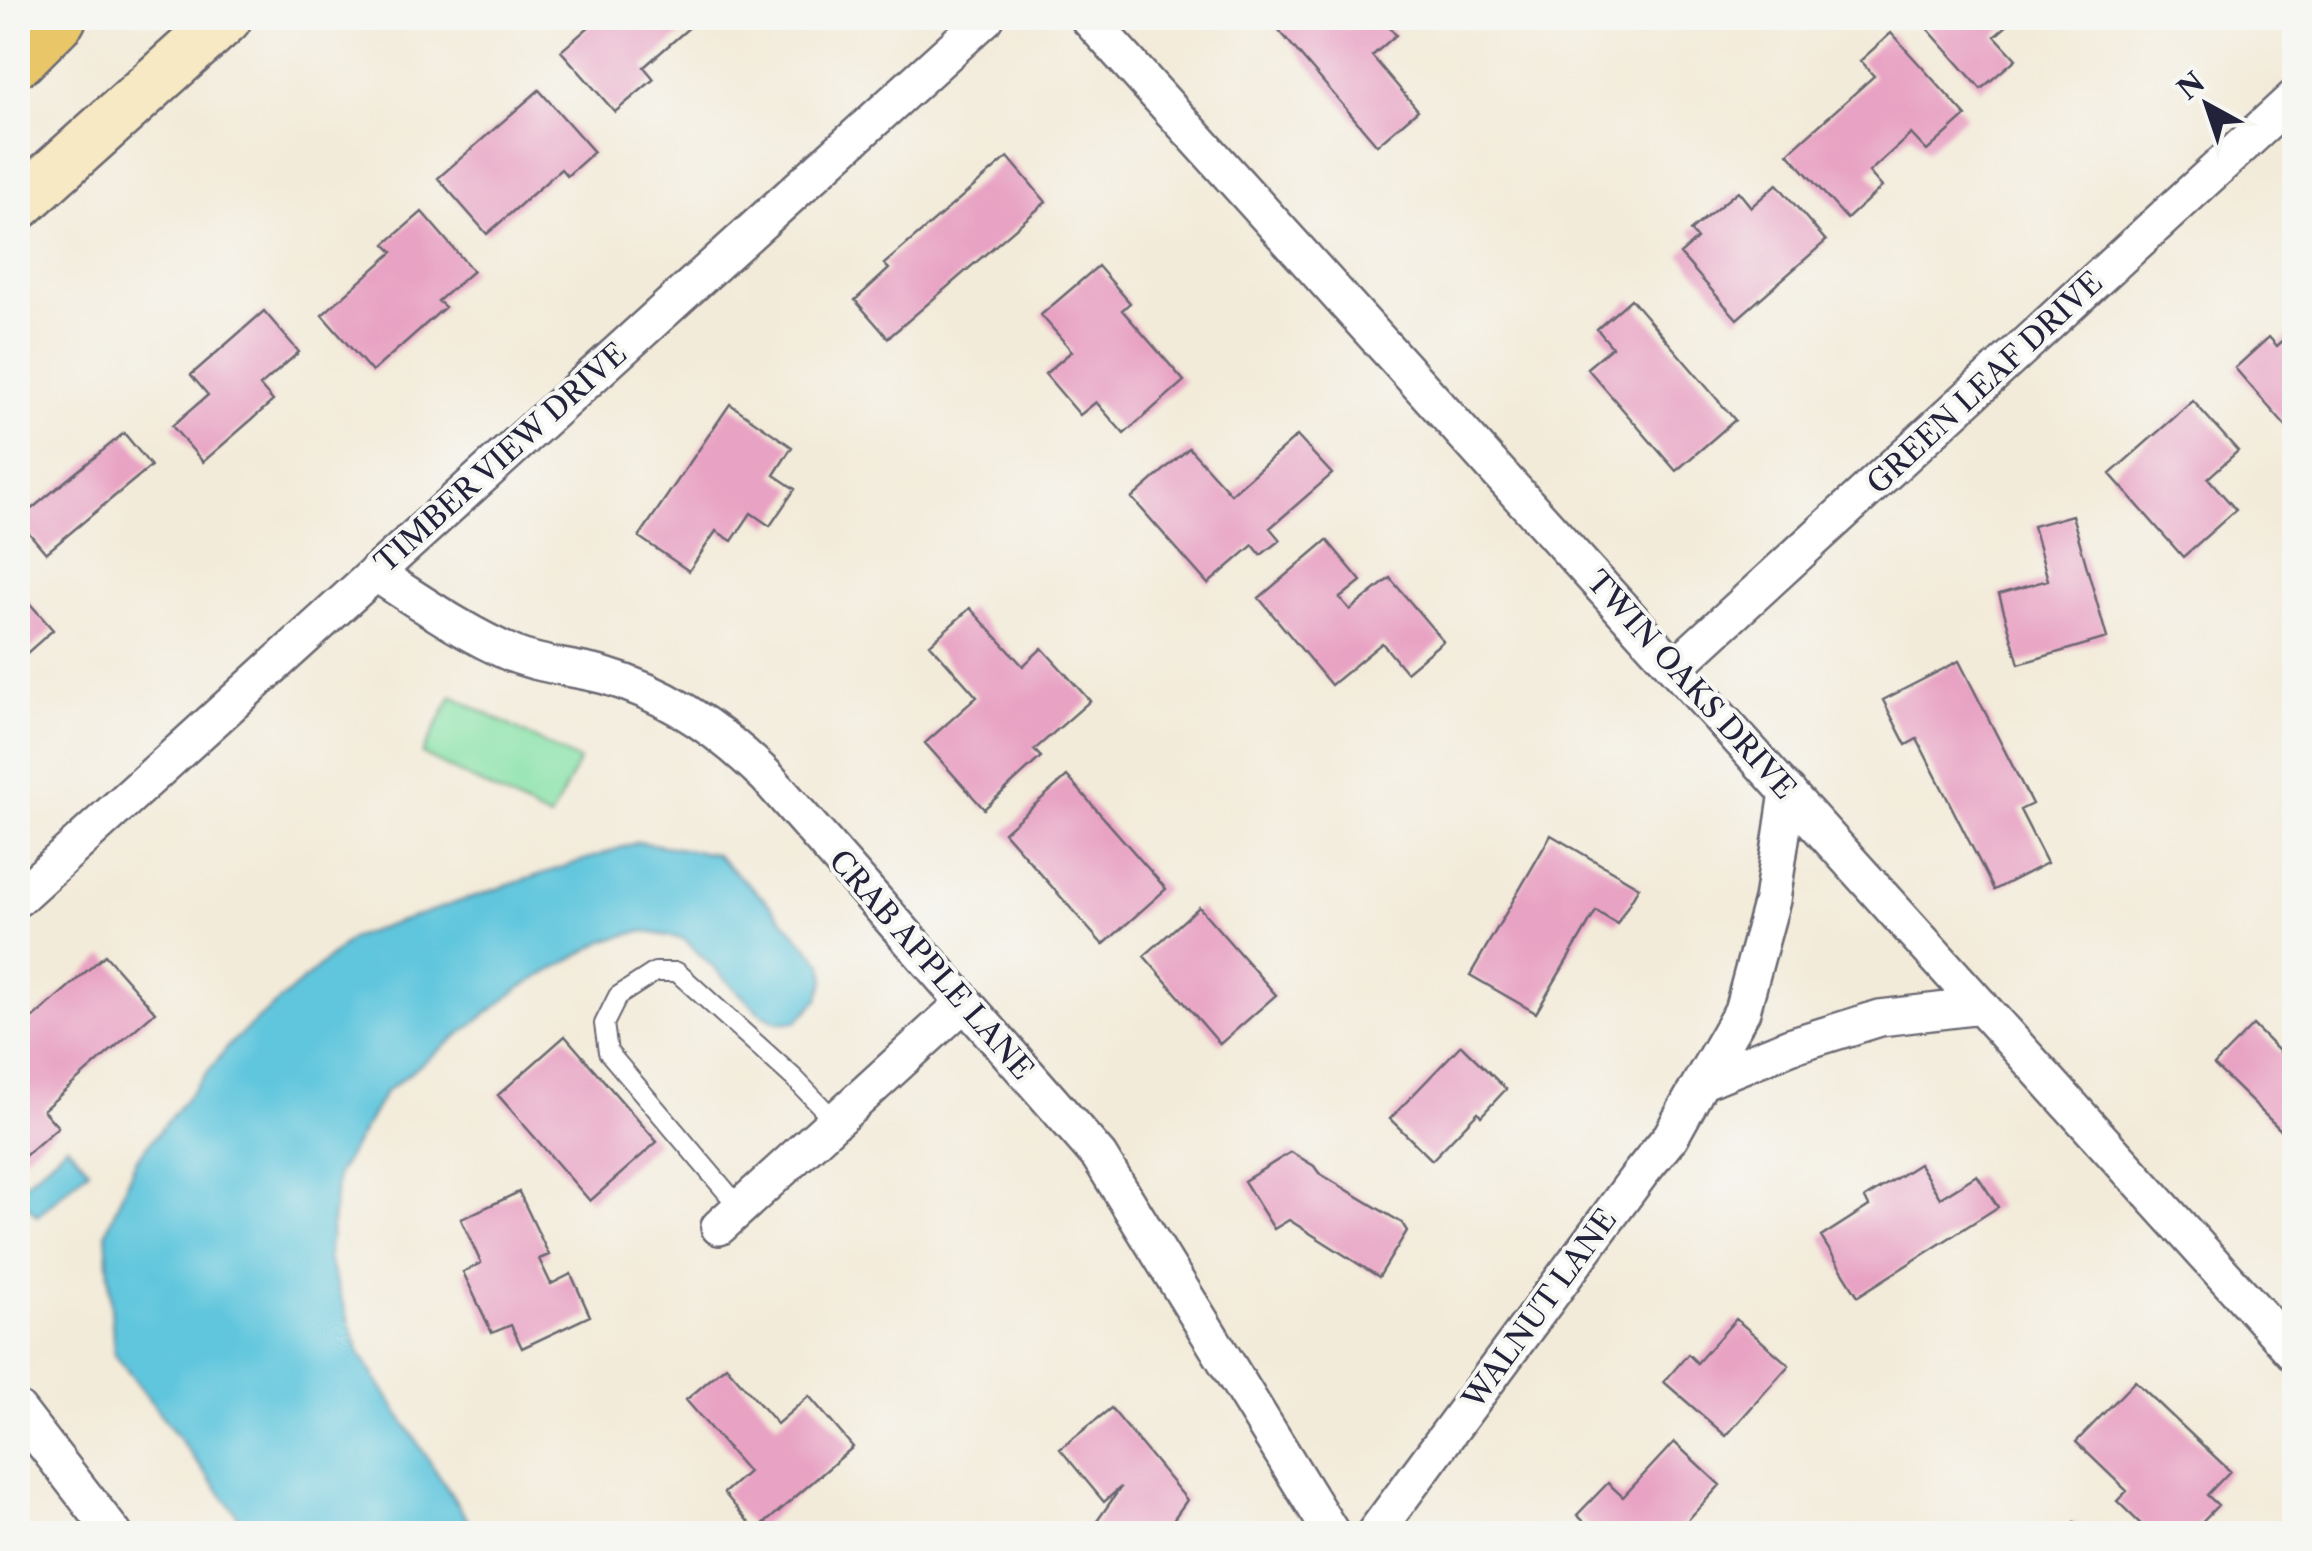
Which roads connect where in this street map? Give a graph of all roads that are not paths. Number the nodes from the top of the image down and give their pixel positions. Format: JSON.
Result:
{"nodes":[{"id":1,"x":58,"y":18,"type":"edge"},
{"id":2,"x":226,"y":18,"type":"edge"},
{"id":3,"x":986,"y":18,"type":"edge"},
{"id":4,"x":1088,"y":18,"type":"edge"},
{"id":5,"x":18,"y":58,"type":"edge"},
{"id":6,"x":2294,"y":98,"type":"edge"},
{"id":7,"x":18,"y":205,"type":"edge"},
{"id":8,"x":375,"y":573,"type":"junction"},
{"id":9,"x":1675,"y":667,"type":"junction"},
{"id":10,"x":1788,"y":792,"type":"junction"},
{"id":11,"x":18,"y":898,"type":"edge"},
{"id":12,"x":963,"y":1004,"type":"junction"},
{"id":13,"x":1981,"y":1006,"type":"junction"},
{"id":14,"x":1701,"y":1082,"type":"junction"},
{"id":15,"x":835,"y":1121,"type":"junction"},
{"id":16,"x":730,"y":1217,"type":"joint"},
{"id":17,"x":2294,"y":1353,"type":"edge"},
{"id":18,"x":18,"y":1410,"type":"edge"},
{"id":19,"x":114,"y":1534,"type":"edge"},
{"id":20,"x":1332,"y":1534,"type":"edge"},
{"id":21,"x":1374,"y":1534,"type":"edge"}],
"edges":[{"from":1,"to":5,"type":"highway"},
{"from":2,"to":7,"type":"street"},
{"from":3,"to":8,"type":"street","name":"TIMBER VIEW DRIVE"},
{"from":4,"to":9,"type":"street","name":"TWIN OAKS DRIVE"},
{"from":6,"to":9,"type":"street","name":"GREEN LEAF DRIVE"},
{"from":8,"to":11,"type":"street","name":"TIMBER VIEW DRIVE"},
{"from":8,"to":12,"type":"street","name":"CRAB APPLE LANE"},
{"from":9,"to":10,"type":"street","name":"TWIN OAKS DRIVE"},
{"from":10,"to":13,"type":"street","name":"TWIN OAKS DRIVE"},
{"from":10,"to":14,"type":"street","name":"WALNUT LANE"},
{"from":12,"to":15,"type":"street"},
{"from":12,"to":20,"type":"street","name":"CRAB APPLE LANE"},
{"from":13,"to":14,"type":"street"},
{"from":13,"to":17,"type":"street","name":"TWIN OAKS DRIVE"},
{"from":14,"to":21,"type":"street","name":"WALNUT LANE"},
{"from":15,"to":16,"type":"street"},
{"from":15,"to":16,"type":"lane"},
{"from":18,"to":19,"type":"street"}]}
